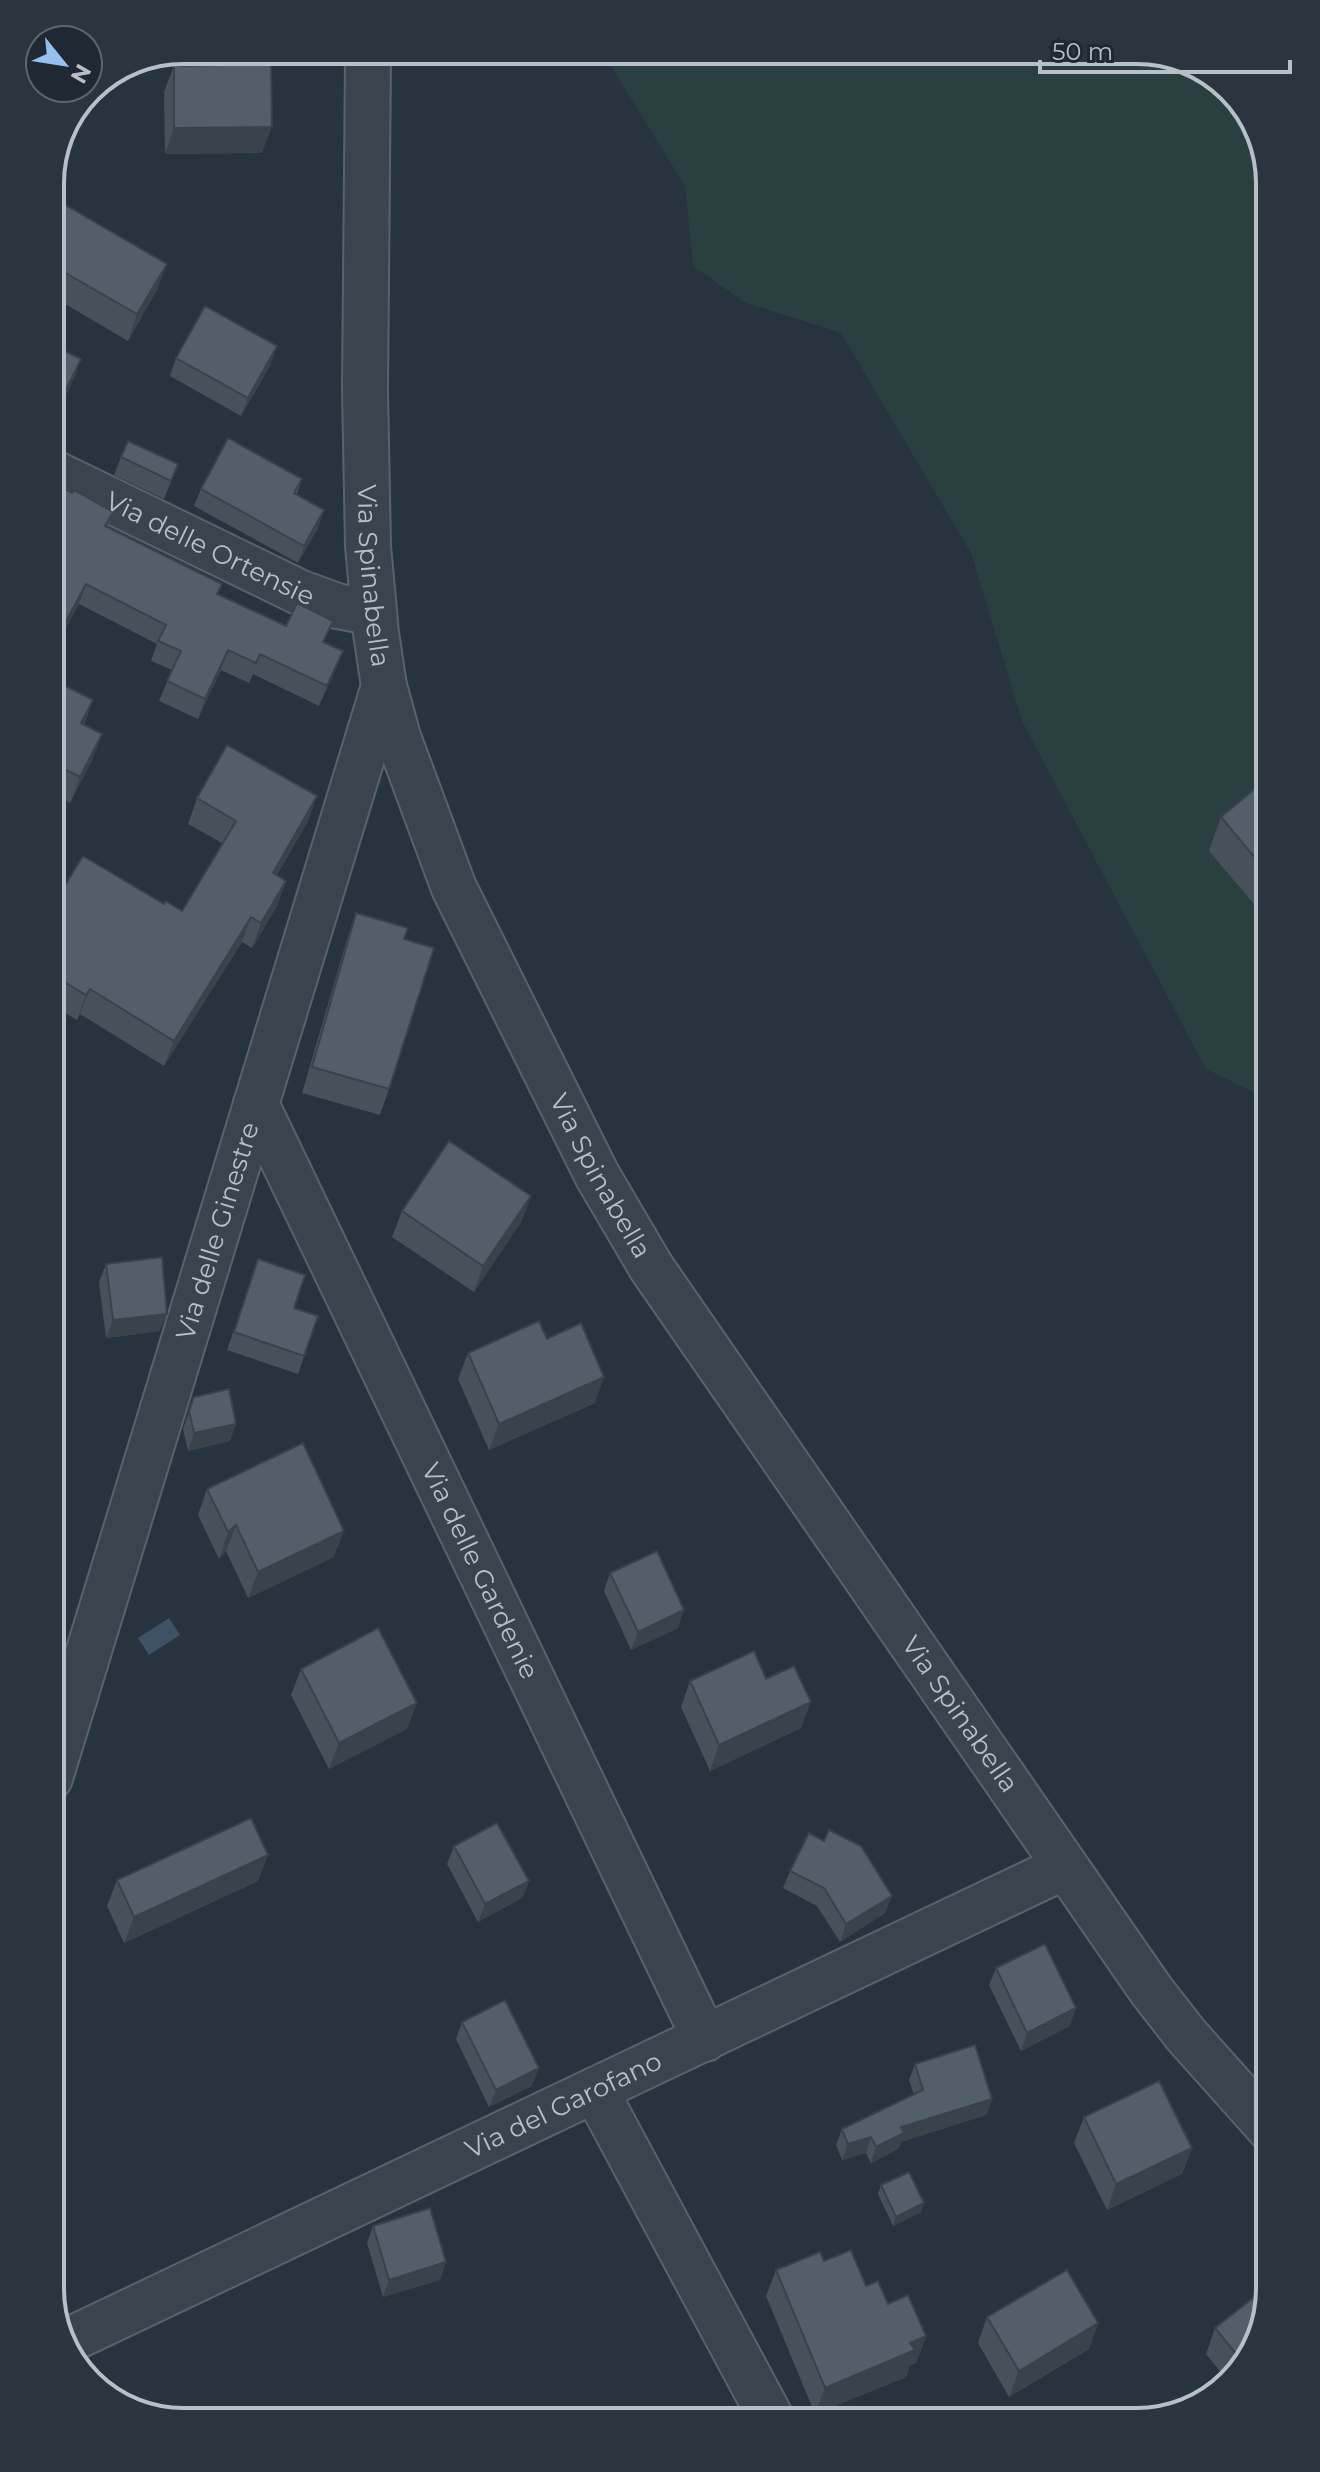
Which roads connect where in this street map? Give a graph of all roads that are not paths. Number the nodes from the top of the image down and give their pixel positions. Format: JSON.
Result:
{"nodes":[{"id":1,"x":368,"y":64,"type":"edge"},
{"id":2,"x":64,"y":478,"type":"edge"},
{"id":3,"x":374,"y":613,"type":"junction"},
{"id":4,"x":384,"y":686,"type":"junction"},
{"id":5,"x":256,"y":1104,"type":"junction"},
{"id":6,"x":64,"y":1732,"type":"edge"},
{"id":7,"x":1064,"y":1867,"type":"junction"},
{"id":8,"x":705,"y":2039,"type":"junction"},
{"id":9,"x":595,"y":2090,"type":"junction"},
{"id":10,"x":1256,"y":2113,"type":"edge"},
{"id":11,"x":75,"y":2337,"type":"edge"},
{"id":12,"x":766,"y":2408,"type":"edge"}],
"edges":[{"from":1,"to":3,"type":"street","name":"Via Spinabella"},
{"from":2,"to":3,"type":"street","name":"Via delle Ortensie"},
{"from":3,"to":4,"type":"street","name":"Via Spinabella"},
{"from":4,"to":5,"type":"street","name":"Via delle Ginestre"},
{"from":4,"to":7,"type":"street","name":"Via Spinabella"},
{"from":5,"to":6,"type":"street","name":"Via delle Ginestre"},
{"from":5,"to":8,"type":"street","name":"Via delle Gardenie"},
{"from":7,"to":8,"type":"street","name":"Via del Garofano"},
{"from":7,"to":10,"type":"street","name":"Via Spinabella"},
{"from":8,"to":9,"type":"street","name":"Via del Garofano"},
{"from":9,"to":11,"type":"street","name":"Via del Garofano"},
{"from":9,"to":12,"type":"street"}]}
